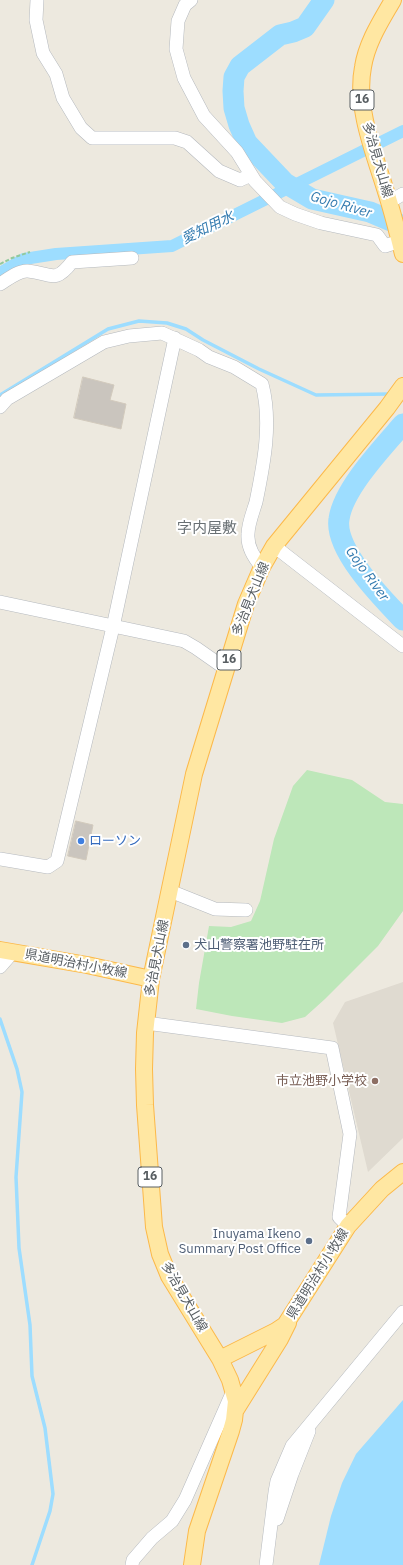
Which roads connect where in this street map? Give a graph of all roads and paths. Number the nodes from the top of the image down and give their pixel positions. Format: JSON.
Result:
{"nodes":[{"id":1,"x":37,"y":0,"type":"edge"},
{"id":2,"x":191,"y":0,"type":"edge"},
{"id":3,"x":393,"y":0,"type":"edge"},
{"id":4,"x":251,"y":175,"type":"junction"},
{"id":5,"x":394,"y":199,"type":"edge"},
{"id":6,"x":401,"y":245,"type":"edge"},
{"id":7,"x":30,"y":252,"type":"dead end"},
{"id":8,"x":132,"y":258,"type":"dead end"},
{"id":9,"x":0,"y":264,"type":"edge"},
{"id":10,"x":0,"y":284,"type":"edge"},
{"id":11,"x":175,"y":338,"type":"junction"},
{"id":12,"x":403,"y":386,"type":"edge"},
{"id":13,"x":0,"y":406,"type":"edge"},
{"id":14,"x":274,"y":546,"type":"junction"},
{"id":15,"x":262,"y":567,"type":"junction"},
{"id":16,"x":0,"y":602,"type":"edge"},
{"id":17,"x":113,"y":627,"type":"junction"},
{"id":18,"x":403,"y":646,"type":"edge"},
{"id":19,"x":226,"y":669,"type":"junction"},
{"id":20,"x":0,"y":859,"type":"edge"},
{"id":21,"x":170,"y":891,"type":"junction"},
{"id":22,"x":246,"y":910,"type":"dead end"},
{"id":23,"x":6,"y":951,"type":"edge"},
{"id":24,"x":0,"y":967,"type":"edge"},
{"id":25,"x":151,"y":979,"type":"junction"},
{"id":26,"x":146,"y":1024,"type":"junction"},
{"id":27,"x":403,"y":1172,"type":"edge"},
{"id":28,"x":348,"y":1226,"type":"junction"},
{"id":29,"x":403,"y":1312,"type":"edge"},
{"id":30,"x":289,"y":1320,"type":"junction"},
{"id":31,"x":220,"y":1359,"type":"junction"},
{"id":32,"x":233,"y":1391,"type":"junction"},
{"id":33,"x":235,"y":1411,"type":"junction"},
{"id":34,"x":132,"y":1565,"type":"edge"},
{"id":35,"x":192,"y":1565,"type":"edge"},
{"id":36,"x":266,"y":1565,"type":"edge"}],
"edges":[{"from":1,"to":4,"type":"street"},
{"from":2,"to":4,"type":"street"},
{"from":3,"to":5,"type":"main road","name":"多治見犬山線","number":"16"},
{"from":4,"to":6,"type":"street"},
{"from":5,"to":6,"type":"main road","name":"多治見犬山線","number":"16"},
{"from":7,"to":9,"type":"path"},
{"from":8,"to":10,"type":"street"},
{"from":11,"to":13,"type":"street"},
{"from":11,"to":15,"type":"street"},
{"from":11,"to":17,"type":"street"},
{"from":12,"to":14,"type":"main road","name":"多治見犬山線","number":"16"},
{"from":14,"to":15,"type":"main road","name":"多治見犬山線","number":"16"},
{"from":14,"to":18,"type":"street"},
{"from":15,"to":19,"type":"main road","name":"多治見犬山線","number":"16"},
{"from":16,"to":17,"type":"street"},
{"from":17,"to":19,"type":"street"},
{"from":17,"to":20,"type":"street"},
{"from":19,"to":21,"type":"main road","name":"多治見犬山線","number":"16"},
{"from":21,"to":22,"type":"street"},
{"from":21,"to":25,"type":"main road","name":"多治見犬山線","number":"16"},
{"from":23,"to":24,"type":"street"},
{"from":23,"to":25,"type":"main road","name":"県道明治村小牧線"},
{"from":25,"to":26,"type":"main road","name":"多治見犬山線","number":"16"},
{"from":26,"to":28,"type":"street"},
{"from":26,"to":31,"type":"main road","name":"多治見犬山線","number":"16"},
{"from":27,"to":28,"type":"main road","name":"県道明治村小牧線"},
{"from":28,"to":30,"type":"main road","name":"県道明治村小牧線"},
{"from":29,"to":36,"type":"street"},
{"from":30,"to":31,"type":"main road","name":"県道明治村小牧線"},
{"from":30,"to":33,"type":"main road"},
{"from":31,"to":32,"type":"main road","name":"多治見犬山線","number":"16"},
{"from":32,"to":33,"type":"main road","name":"多治見犬山線","number":"16"},
{"from":32,"to":34,"type":"street"},
{"from":33,"to":35,"type":"main road","name":"多治見犬山線","number":"16"}]}
